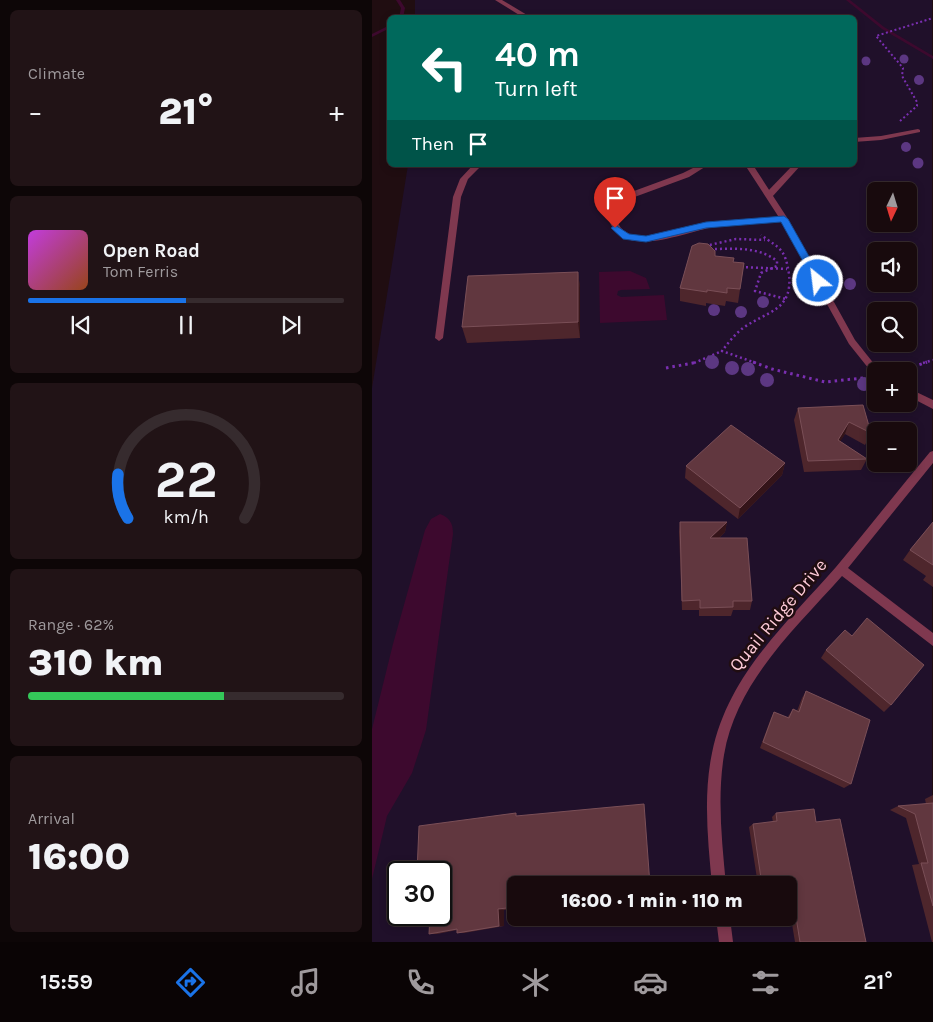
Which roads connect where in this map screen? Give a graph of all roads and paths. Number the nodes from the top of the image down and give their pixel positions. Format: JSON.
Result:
{"nodes":[{"id":1,"x":498,"y":0,"type":"edge"},
{"id":2,"x":524,"y":15,"type":"edge"},
{"id":3,"x":932,"y":18,"type":"edge"},
{"id":4,"x":918,"y":131,"type":"dead end"},
{"id":5,"x":899,"y":135,"type":"junction"},
{"id":6,"x":857,"y":140,"type":"edge"},
{"id":7,"x":476,"y":167,"type":"edge"},
{"id":8,"x":700,"y":167,"type":"edge"},
{"id":9,"x":750,"y":167,"type":"edge"},
{"id":10,"x":795,"y":167,"type":"edge"},
{"id":11,"x":769,"y":195,"type":"junction"},
{"id":12,"x":784,"y":219,"type":"junction"},
{"id":13,"x":759,"y":222,"type":"junction"},
{"id":14,"x":688,"y":230,"type":"junction"},
{"id":15,"x":772,"y":242,"type":"junction"},
{"id":16,"x":704,"y":246,"type":"junction"},
{"id":17,"x":785,"y":246,"type":"dead end"},
{"id":18,"x":707,"y":249,"type":"junction"},
{"id":19,"x":714,"y":256,"type":"edge"},
{"id":20,"x":738,"y":267,"type":"edge"},
{"id":21,"x":774,"y":269,"type":"junction"},
{"id":22,"x":788,"y":269,"type":"junction"},
{"id":23,"x":786,"y":299,"type":"junction"},
{"id":24,"x":439,"y":338,"type":"dead end"},
{"id":25,"x":722,"y":351,"type":"junction"},
{"id":26,"x":932,"y":360,"type":"edge"},
{"id":27,"x":917,"y":365,"type":"edge"},
{"id":28,"x":867,"y":366,"type":"edge"},
{"id":29,"x":666,"y":368,"type":"dead end"},
{"id":30,"x":867,"y":376,"type":"edge"},
{"id":31,"x":917,"y":396,"type":"edge"},
{"id":32,"x":932,"y":404,"type":"edge"},
{"id":33,"x":932,"y":455,"type":"edge"},
{"id":34,"x":841,"y":569,"type":"junction"},
{"id":35,"x":932,"y":640,"type":"edge"},
{"id":36,"x":719,"y":876,"type":"edge"},
{"id":37,"x":724,"y":926,"type":"edge"},
{"id":38,"x":726,"y":942,"type":"edge"}],
"edges":[{"from":1,"to":2,"type":"street"},
{"from":3,"to":5,"type":"path"},
{"from":4,"to":5,"type":"street"},
{"from":5,"to":6,"type":"street"},
{"from":7,"to":24,"type":"street"},
{"from":8,"to":14,"type":"street"},
{"from":9,"to":11,"type":"street"},
{"from":10,"to":11,"type":"street"},
{"from":11,"to":12,"type":"street"},
{"from":12,"to":13,"type":"street"},
{"from":12,"to":28,"type":"street"},
{"from":13,"to":14,"type":"street"},
{"from":13,"to":15,"type":"path"},
{"from":14,"to":16,"type":"path"},
{"from":15,"to":16,"type":"path"},
{"from":15,"to":17,"type":"path"},
{"from":15,"to":22,"type":"path"},
{"from":16,"to":18,"type":"path"},
{"from":18,"to":19,"type":"path"},
{"from":18,"to":21,"type":"path"},
{"from":20,"to":21,"type":"path"},
{"from":21,"to":22,"type":"path"},
{"from":21,"to":23,"type":"path"},
{"from":22,"to":23,"type":"path"},
{"from":23,"to":25,"type":"path"},
{"from":25,"to":29,"type":"path"},
{"from":25,"to":30,"type":"path"},
{"from":26,"to":27,"type":"path"},
{"from":31,"to":32,"type":"street"},
{"from":33,"to":34,"type":"street","name":"Quail Ridge Drive"},
{"from":34,"to":35,"type":"street"},
{"from":34,"to":36,"type":"street","name":"Quail Ridge Drive"},
{"from":37,"to":38,"type":"street"}]}
